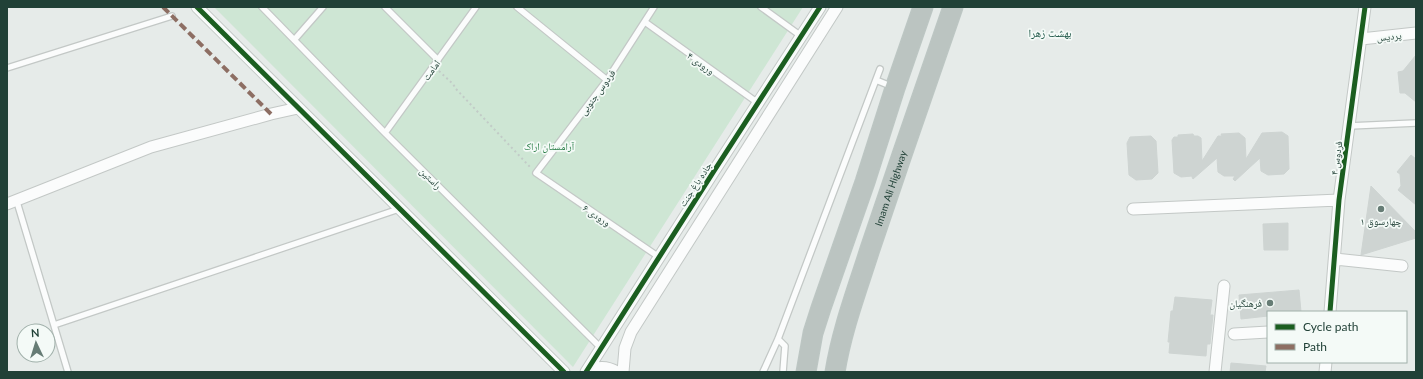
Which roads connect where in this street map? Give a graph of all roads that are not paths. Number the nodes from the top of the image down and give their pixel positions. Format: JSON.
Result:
{"nodes":[{"id":1,"x":197,"y":7,"type":"edge"},
{"id":2,"x":262,"y":7,"type":"edge"},
{"id":3,"x":322,"y":7,"type":"edge"},
{"id":4,"x":385,"y":7,"type":"edge"},
{"id":5,"x":476,"y":7,"type":"edge"},
{"id":6,"x":517,"y":7,"type":"edge"},
{"id":7,"x":654,"y":7,"type":"edge"},
{"id":8,"x":761,"y":7,"type":"edge"},
{"id":9,"x":820,"y":7,"type":"edge"},
{"id":10,"x":837,"y":7,"type":"edge"},
{"id":11,"x":923,"y":7,"type":"edge"},
{"id":12,"x":953,"y":7,"type":"edge"},
{"id":13,"x":1365,"y":7,"type":"edge"},
{"id":14,"x":172,"y":16,"type":"dead end"},
{"id":15,"x":644,"y":22,"type":"junction"},
{"id":16,"x":1416,"y":33,"type":"edge"},
{"id":17,"x":801,"y":36,"type":"junction"},
{"id":18,"x":1361,"y":39,"type":"junction"},
{"id":19,"x":295,"y":40,"type":"junction"},
{"id":20,"x":438,"y":60,"type":"junction"},
{"id":21,"x":7,"y":68,"type":"edge"},
{"id":22,"x":880,"y":69,"type":"dead end"},
{"id":23,"x":607,"y":80,"type":"junction"},
{"id":24,"x":876,"y":80,"type":"junction"},
{"id":25,"x":895,"y":88,"type":"junction"},
{"id":26,"x":758,"y":103,"type":"junction"},
{"id":27,"x":298,"y":108,"type":"junction"},
{"id":28,"x":1416,"y":123,"type":"edge"},
{"id":29,"x":1349,"y":126,"type":"junction"},
{"id":30,"x":385,"y":133,"type":"junction"},
{"id":31,"x":714,"y":171,"type":"junction"},
{"id":32,"x":536,"y":173,"type":"joint"},
{"id":33,"x":726,"y":180,"type":"junction"},
{"id":34,"x":1339,"y":200,"type":"junction"},
{"id":35,"x":12,"y":203,"type":"edge"},
{"id":36,"x":399,"y":209,"type":"junction"},
{"id":37,"x":1133,"y":209,"type":"dead end"},
{"id":38,"x":659,"y":257,"type":"junction"},
{"id":39,"x":1335,"y":259,"type":"junction"},
{"id":40,"x":1402,"y":266,"type":"dead end"},
{"id":41,"x":1224,"y":286,"type":"dead end"},
{"id":42,"x":821,"y":308,"type":"junction"},
{"id":43,"x":1330,"y":311,"type":"edge"},
{"id":44,"x":848,"y":315,"type":"junction"},
{"id":45,"x":53,"y":323,"type":"edge"},
{"id":46,"x":56,"y":324,"type":"edge"},
{"id":47,"x":56,"y":332,"type":"edge"},
{"id":48,"x":1267,"y":332,"type":"edge"},
{"id":49,"x":1234,"y":334,"type":"dead end"},
{"id":50,"x":778,"y":339,"type":"junction"},
{"id":51,"x":601,"y":348,"type":"junction"},
{"id":52,"x":68,"y":372,"type":"edge"},
{"id":53,"x":564,"y":372,"type":"edge"},
{"id":54,"x":587,"y":372,"type":"edge"},
{"id":55,"x":617,"y":372,"type":"edge"},
{"id":56,"x":623,"y":372,"type":"edge"},
{"id":57,"x":763,"y":372,"type":"edge"},
{"id":58,"x":783,"y":372,"type":"edge"},
{"id":59,"x":806,"y":372,"type":"edge"},
{"id":60,"x":836,"y":372,"type":"edge"},
{"id":61,"x":1216,"y":372,"type":"edge"}],
"edges":[{"from":1,"to":27,"type":"street"},
{"from":2,"to":19,"type":"lane","name":"راستین"},
{"from":3,"to":19,"type":"lane"},
{"from":4,"to":20,"type":"lane"},
{"from":5,"to":20,"type":"lane","name":"امامت"},
{"from":6,"to":23,"type":"lane"},
{"from":7,"to":15,"type":"lane","name":"فردوس جنوبی"},
{"from":8,"to":17,"type":"lane"},
{"from":9,"to":17,"type":"street","name":"جاده باغ جنت"},
{"from":10,"to":33,"type":"street"},
{"from":11,"to":25,"type":"highway"},
{"from":12,"to":44,"type":"highway","name":"Imam Ali Highway"},
{"from":13,"to":18,"type":"street","name":"فردوس ۴"},
{"from":14,"to":21,"type":"lane"},
{"from":15,"to":23,"type":"lane","name":"فردوس جنوبی"},
{"from":15,"to":26,"type":"lane","name":"ورودی ۴"},
{"from":16,"to":18,"type":"street","name":"پردیس"},
{"from":17,"to":26,"type":"street","name":"جاده باغ جنت"},
{"from":18,"to":29,"type":"street","name":"فردوس ۴"},
{"from":19,"to":30,"type":"lane","name":"راستین"},
{"from":20,"to":30,"type":"lane","name":"امامت"},
{"from":22,"to":24,"type":"lane"},
{"from":23,"to":32,"type":"lane","name":"فردوس جنوبی"},
{"from":24,"to":25,"type":"lane"},
{"from":24,"to":50,"type":"lane"},
{"from":25,"to":42,"type":"highway"},
{"from":26,"to":31,"type":"street","name":"جاده باغ جنت"},
{"from":27,"to":35,"type":"street"},
{"from":27,"to":36,"type":"street"},
{"from":28,"to":29,"type":"lane"},
{"from":29,"to":34,"type":"street","name":"فردوس ۴"},
{"from":30,"to":51,"type":"lane","name":"راستین"},
{"from":31,"to":33,"type":"street"},
{"from":31,"to":38,"type":"street","name":"جاده باغ جنت"},
{"from":32,"to":38,"type":"lane","name":"ورودی ۶"},
{"from":33,"to":56,"type":"street"},
{"from":34,"to":37,"type":"street"},
{"from":34,"to":39,"type":"street","name":"فردوس ۴"},
{"from":35,"to":45,"type":"lane"},
{"from":36,"to":46,"type":"lane"},
{"from":36,"to":53,"type":"street"},
{"from":38,"to":51,"type":"street","name":"جاده باغ جنت"},
{"from":39,"to":40,"type":"street"},
{"from":39,"to":43,"type":"street","name":"فردوس ۴"},
{"from":41,"to":61,"type":"street"},
{"from":42,"to":44,"type":"highway"},
{"from":42,"to":59,"type":"highway"},
{"from":44,"to":60,"type":"highway","name":"Imam Ali Highway"},
{"from":47,"to":52,"type":"lane"},
{"from":48,"to":49,"type":"street"},
{"from":50,"to":57,"type":"lane"},
{"from":50,"to":58,"type":"lane"},
{"from":51,"to":54,"type":"street","name":"جاده باغ جنت"},
{"from":54,"to":55,"type":"street"}]}
